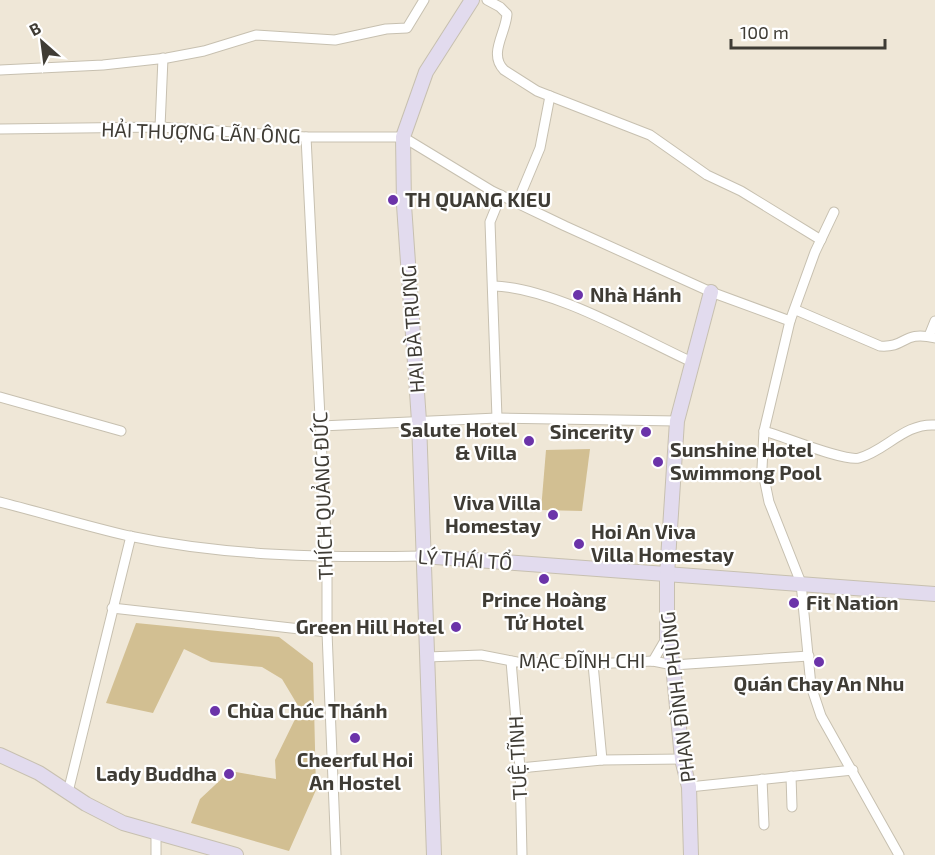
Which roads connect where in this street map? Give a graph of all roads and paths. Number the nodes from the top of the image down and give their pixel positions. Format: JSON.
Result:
{"nodes":[{"id":1,"x":424,"y":0,"type":"edge"},
{"id":2,"x":472,"y":0,"type":"edge"},
{"id":3,"x":487,"y":0,"type":"edge"},
{"id":4,"x":163,"y":58,"type":"junction"},
{"id":5,"x":0,"y":70,"type":"edge"},
{"id":6,"x":550,"y":96,"type":"junction"},
{"id":7,"x":0,"y":123,"type":"edge"},
{"id":8,"x":160,"y":127,"type":"junction"},
{"id":9,"x":4,"y":130,"type":"edge"},
{"id":10,"x":306,"y":137,"type":"junction"},
{"id":11,"x":403,"y":137,"type":"junction"},
{"id":12,"x":501,"y":195,"type":"junction"},
{"id":13,"x":517,"y":203,"type":"junction"},
{"id":14,"x":834,"y":212,"type":"dead end"},
{"id":15,"x":821,"y":240,"type":"junction"},
{"id":16,"x":494,"y":286,"type":"junction"},
{"id":17,"x":711,"y":291,"type":"junction"},
{"id":18,"x":796,"y":310,"type":"junction"},
{"id":19,"x":790,"y":321,"type":"junction"},
{"id":20,"x":935,"y":321,"type":"edge"},
{"id":21,"x":932,"y":337,"type":"edge"},
{"id":22,"x":694,"y":363,"type":"junction"},
{"id":23,"x":0,"y":397,"type":"edge"},
{"id":24,"x":496,"y":418,"type":"junction"},
{"id":25,"x":419,"y":421,"type":"junction"},
{"id":26,"x":677,"y":421,"type":"junction"},
{"id":27,"x":935,"y":425,"type":"edge"},
{"id":28,"x":321,"y":426,"type":"junction"},
{"id":29,"x":121,"y":431,"type":"dead end"},
{"id":30,"x":764,"y":431,"type":"junction"},
{"id":31,"x":0,"y":502,"type":"edge"},
{"id":32,"x":131,"y":536,"type":"junction"},
{"id":33,"x":422,"y":556,"type":"junction"},
{"id":34,"x":327,"y":558,"type":"junction"},
{"id":35,"x":667,"y":575,"type":"junction"},
{"id":36,"x":801,"y":584,"type":"junction"},
{"id":37,"x":935,"y":594,"type":"edge"},
{"id":38,"x":112,"y":608,"type":"junction"},
{"id":39,"x":327,"y":632,"type":"junction"},
{"id":40,"x":667,"y":637,"type":"junction"},
{"id":41,"x":809,"y":656,"type":"junction"},
{"id":42,"x":427,"y":657,"type":"junction"},
{"id":43,"x":512,"y":661,"type":"junction"},
{"id":44,"x":653,"y":661,"type":"junction"},
{"id":45,"x":593,"y":664,"type":"junction"},
{"id":46,"x":673,"y":665,"type":"junction"},
{"id":47,"x":0,"y":755,"type":"edge"},
{"id":48,"x":682,"y":759,"type":"junction"},
{"id":49,"x":602,"y":760,"type":"junction"},
{"id":50,"x":520,"y":768,"type":"junction"},
{"id":51,"x":853,"y":770,"type":"junction"},
{"id":52,"x":790,"y":776,"type":"junction"},
{"id":53,"x":762,"y":779,"type":"junction"},
{"id":54,"x":689,"y":787,"type":"junction"},
{"id":55,"x":68,"y":792,"type":"junction"},
{"id":56,"x":792,"y":807,"type":"dead end"},
{"id":57,"x":764,"y":825,"type":"dead end"},
{"id":58,"x":156,"y":832,"type":"junction"},
{"id":59,"x":156,"y":855,"type":"edge"},
{"id":60,"x":236,"y":855,"type":"edge"},
{"id":61,"x":336,"y":855,"type":"edge"},
{"id":62,"x":434,"y":855,"type":"edge"},
{"id":63,"x":522,"y":855,"type":"edge"},
{"id":64,"x":692,"y":855,"type":"edge"},
{"id":65,"x":899,"y":855,"type":"edge"}],
"edges":[{"from":1,"to":4,"type":"street"},
{"from":2,"to":11,"type":"street","name":"HAI BÀ TRƯNG"},
{"from":3,"to":6,"type":"street"},
{"from":4,"to":5,"type":"street"},
{"from":4,"to":8,"type":"street"},
{"from":6,"to":13,"type":"street"},
{"from":6,"to":15,"type":"street"},
{"from":7,"to":9,"type":"street"},
{"from":8,"to":9,"type":"street","name":"HẢI THƯỢNG LÃN ÔNG"},
{"from":8,"to":10,"type":"street","name":"HẢI THƯỢNG LÃN ÔNG"},
{"from":10,"to":11,"type":"street","name":"HẢI THƯỢNG LÃN ÔNG"},
{"from":10,"to":28,"type":"street","name":"THÍCH QUẢNG ĐỨC"},
{"from":11,"to":12,"type":"street"},
{"from":11,"to":25,"type":"street","name":"HAI BÀ TRƯNG"},
{"from":12,"to":13,"type":"street"},
{"from":12,"to":16,"type":"street"},
{"from":13,"to":17,"type":"street"},
{"from":14,"to":15,"type":"street"},
{"from":15,"to":18,"type":"street"},
{"from":16,"to":22,"type":"street"},
{"from":16,"to":24,"type":"street"},
{"from":17,"to":19,"type":"street"},
{"from":17,"to":22,"type":"street","name":"PHAN ĐÌNH PHÙNG"},
{"from":18,"to":19,"type":"street"},
{"from":18,"to":21,"type":"street"},
{"from":19,"to":30,"type":"street"},
{"from":20,"to":21,"type":"street"},
{"from":22,"to":26,"type":"street","name":"PHAN ĐÌNH PHÙNG"},
{"from":23,"to":29,"type":"street"},
{"from":24,"to":25,"type":"street"},
{"from":24,"to":26,"type":"street"},
{"from":25,"to":28,"type":"street"},
{"from":25,"to":33,"type":"street","name":"HAI BÀ TRƯNG"},
{"from":26,"to":35,"type":"street","name":"PHAN ĐÌNH PHÙNG"},
{"from":27,"to":30,"type":"street"},
{"from":28,"to":34,"type":"street","name":"THÍCH QUẢNG ĐỨC"},
{"from":30,"to":36,"type":"street"},
{"from":31,"to":32,"type":"street","name":"LÝ THÁI TỔ"},
{"from":32,"to":34,"type":"street","name":"LÝ THÁI TỔ"},
{"from":32,"to":38,"type":"street"},
{"from":33,"to":34,"type":"street","name":"LÝ THÁI TỔ"},
{"from":33,"to":35,"type":"street","name":"LÝ THÁI TỔ"},
{"from":33,"to":42,"type":"street","name":"HAI BÀ TRƯNG"},
{"from":34,"to":39,"type":"street","name":"THÍCH QUẢNG ĐỨC"},
{"from":35,"to":36,"type":"street","name":"LÝ THÁI TỔ"},
{"from":35,"to":40,"type":"street","name":"PHAN ĐÌNH PHÙNG"},
{"from":36,"to":37,"type":"street","name":"LÝ THÁI TỔ"},
{"from":36,"to":41,"type":"street"},
{"from":38,"to":39,"type":"street"},
{"from":38,"to":55,"type":"street"},
{"from":39,"to":61,"type":"street","name":"THÍCH QUẢNG ĐỨC"},
{"from":40,"to":44,"type":"street"},
{"from":40,"to":46,"type":"street","name":"PHAN ĐÌNH PHÙNG"},
{"from":41,"to":46,"type":"street","name":"MẠC ĐĨNH CHI"},
{"from":41,"to":51,"type":"street"},
{"from":42,"to":43,"type":"street","name":"MẠC ĐĨNH CHI"},
{"from":42,"to":62,"type":"street","name":"HAI BÀ TRƯNG"},
{"from":43,"to":45,"type":"street","name":"MẠC ĐĨNH CHI"},
{"from":43,"to":50,"type":"street","name":"TUỆ TĨNH"},
{"from":44,"to":45,"type":"street","name":"MẠC ĐĨNH CHI"},
{"from":44,"to":46,"type":"street","name":"MẠC ĐĨNH CHI"},
{"from":45,"to":49,"type":"street"},
{"from":46,"to":48,"type":"street","name":"PHAN ĐÌNH PHÙNG"},
{"from":47,"to":55,"type":"street"},
{"from":48,"to":49,"type":"street"},
{"from":48,"to":54,"type":"street","name":"PHAN ĐÌNH PHÙNG"},
{"from":49,"to":50,"type":"street"},
{"from":50,"to":63,"type":"street","name":"TUỆ TĨNH"},
{"from":51,"to":52,"type":"street"},
{"from":51,"to":65,"type":"street"},
{"from":52,"to":53,"type":"street"},
{"from":52,"to":56,"type":"street"},
{"from":53,"to":54,"type":"street"},
{"from":53,"to":57,"type":"street"},
{"from":54,"to":64,"type":"street","name":"PHAN ĐÌNH PHÙNG"},
{"from":55,"to":58,"type":"street"},
{"from":58,"to":59,"type":"street"},
{"from":58,"to":60,"type":"street"}]}
